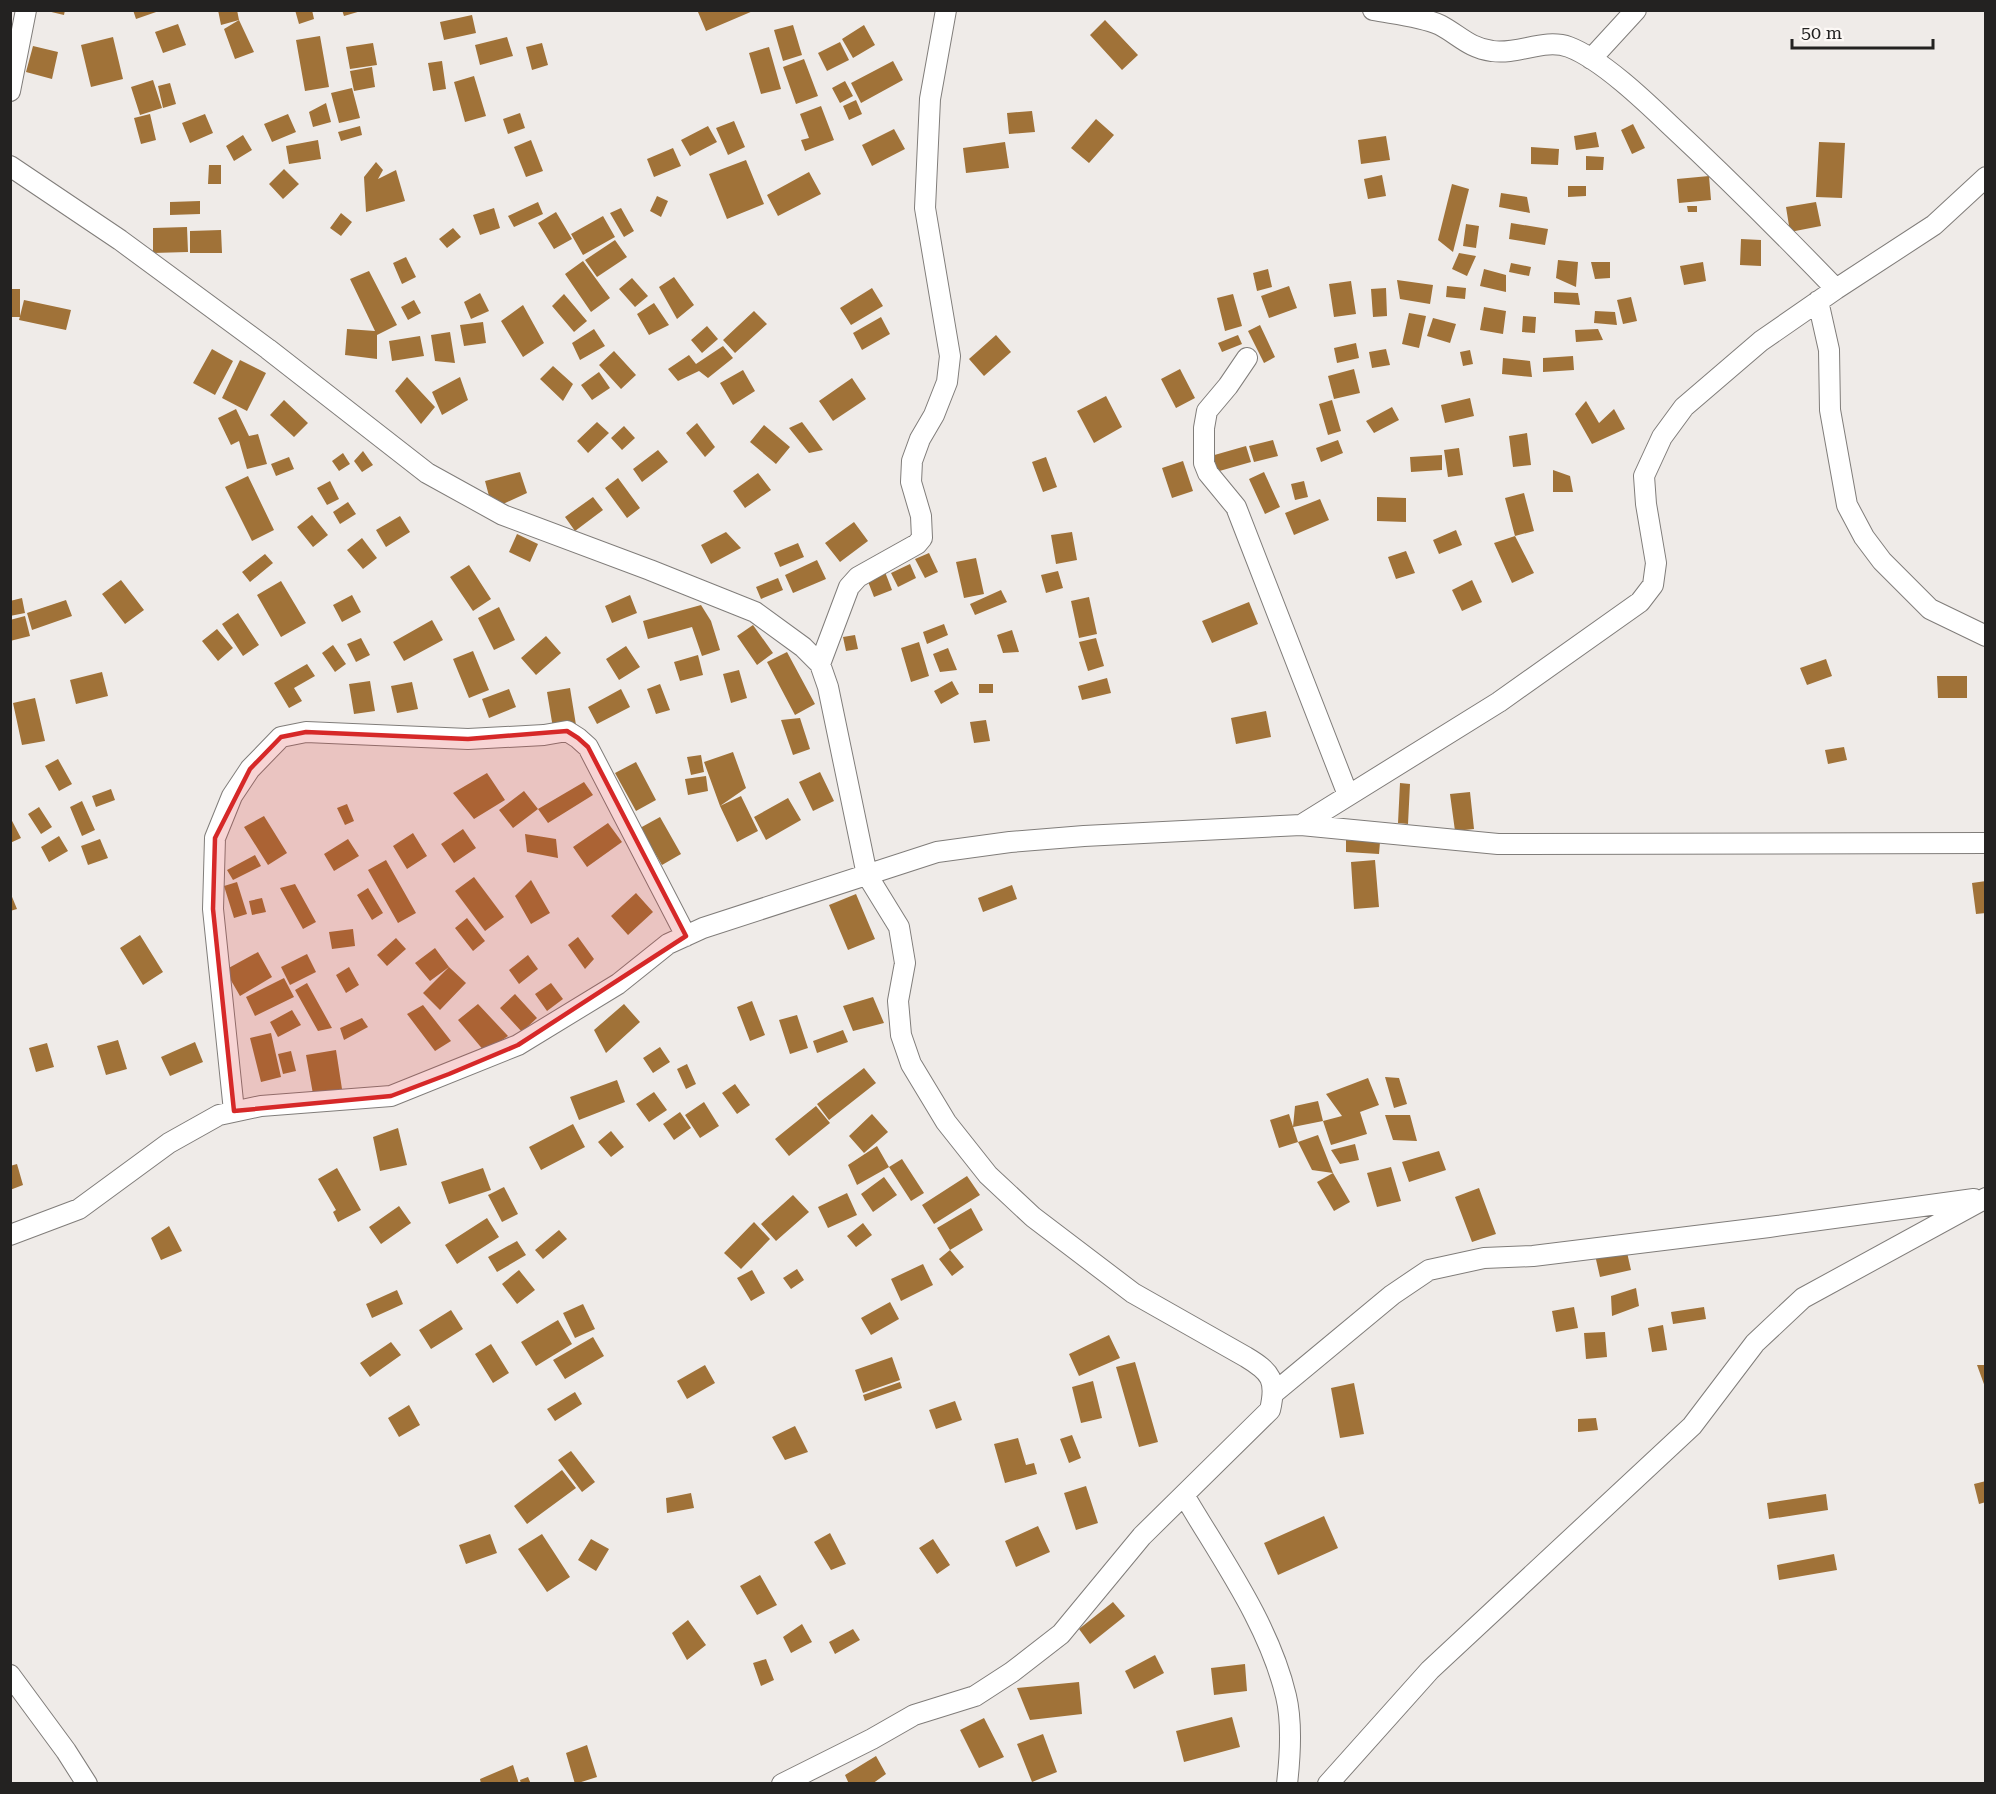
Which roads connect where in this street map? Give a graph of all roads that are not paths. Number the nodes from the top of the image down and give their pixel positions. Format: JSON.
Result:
{"nodes":[{"id":1,"x":26,"y":10,"type":"edge"},
{"id":2,"x":946,"y":10,"type":"edge"},
{"id":3,"x":1373,"y":10,"type":"edge"},
{"id":4,"x":1636,"y":10,"type":"edge"},
{"id":5,"x":1591,"y":59,"type":"junction"},
{"id":6,"x":10,"y":91,"type":"edge"},
{"id":7,"x":10,"y":166,"type":"edge"},
{"id":8,"x":1986,"y":177,"type":"edge"},
{"id":9,"x":1836,"y":289,"type":"junction"},
{"id":10,"x":1818,"y":301,"type":"junction"},
{"id":11,"x":1247,"y":358,"type":"dead end"},
{"id":12,"x":1986,"y":636,"type":"edge"},
{"id":13,"x":820,"y":664,"type":"junction"},
{"id":14,"x":1348,"y":795,"type":"junction"},
{"id":15,"x":1301,"y":825,"type":"junction"},
{"id":16,"x":1986,"y":843,"type":"edge"},
{"id":17,"x":867,"y":875,"type":"junction"},
{"id":18,"x":686,"y":936,"type":"junction"},
{"id":19,"x":234,"y":1111,"type":"junction"},
{"id":20,"x":1986,"y":1198,"type":"edge"},
{"id":21,"x":10,"y":1235,"type":"edge"},
{"id":22,"x":1275,"y":1392,"type":"junction"},
{"id":23,"x":1184,"y":1495,"type":"junction"},
{"id":24,"x":10,"y":1676,"type":"edge"},
{"id":25,"x":87,"y":1784,"type":"edge"},
{"id":26,"x":782,"y":1784,"type":"edge"},
{"id":27,"x":1287,"y":1784,"type":"edge"},
{"id":28,"x":1328,"y":1784,"type":"edge"}],
"edges":[{"from":1,"to":6,"type":"street"},
{"from":2,"to":13,"type":"street"},
{"from":3,"to":5,"type":"street"},
{"from":4,"to":5,"type":"street"},
{"from":5,"to":9,"type":"street"},
{"from":7,"to":13,"type":"street"},
{"from":8,"to":9,"type":"street"},
{"from":9,"to":10,"type":"street"},
{"from":10,"to":12,"type":"street"},
{"from":10,"to":14,"type":"street"},
{"from":11,"to":14,"type":"street"},
{"from":13,"to":17,"type":"street"},
{"from":14,"to":15,"type":"street"},
{"from":15,"to":16,"type":"street"},
{"from":15,"to":17,"type":"street"},
{"from":17,"to":18,"type":"street"},
{"from":17,"to":22,"type":"street"},
{"from":18,"to":19,"type":"street"},
{"from":18,"to":19,"type":"street"},
{"from":19,"to":21,"type":"street"},
{"from":20,"to":22,"type":"street"},
{"from":20,"to":28,"type":"street"},
{"from":22,"to":23,"type":"street"},
{"from":23,"to":26,"type":"street"},
{"from":23,"to":27,"type":"street"},
{"from":24,"to":25,"type":"street"}]}
